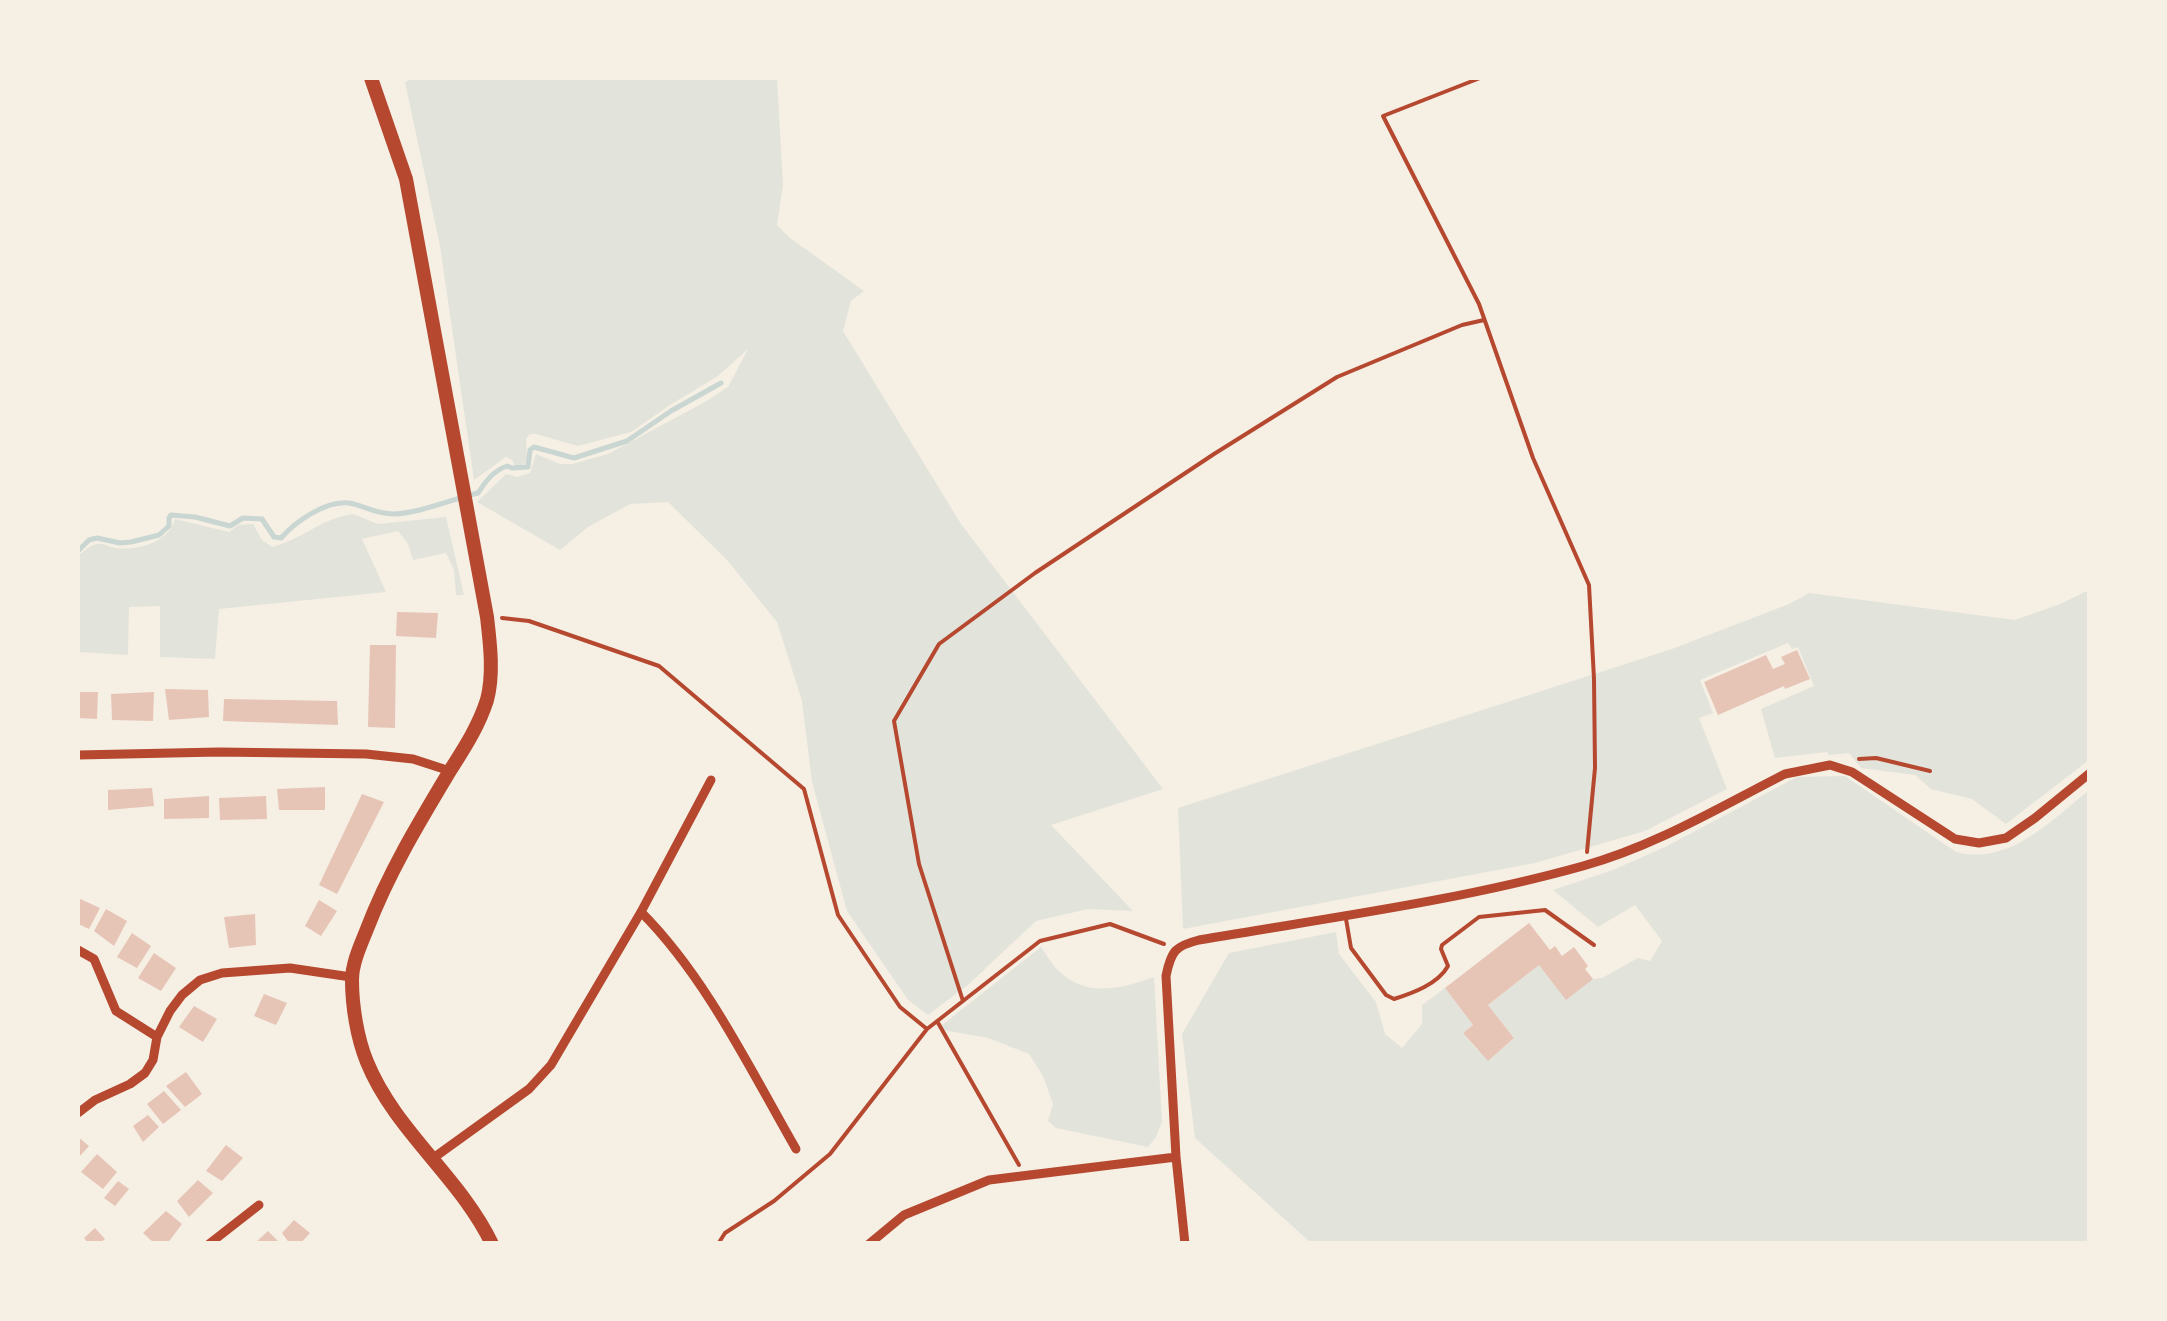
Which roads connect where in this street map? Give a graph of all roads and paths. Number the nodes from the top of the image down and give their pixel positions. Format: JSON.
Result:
{"nodes":[{"id":1,"x":371,"y":78,"type":"edge"},
{"id":2,"x":1480,"y":78,"type":"edge"},
{"id":3,"x":1484,"y":320,"type":"junction"},
{"id":4,"x":488,"y":617,"type":"junction"},
{"id":5,"x":78,"y":755,"type":"edge"},
{"id":6,"x":1842,"y":768,"type":"junction"},
{"id":7,"x":450,"y":771,"type":"junction"},
{"id":8,"x":1930,"y":771,"type":"dead end"},
{"id":9,"x":2090,"y":773,"type":"edge"},
{"id":10,"x":712,"y":780,"type":"dead end"},
{"id":11,"x":1586,"y":865,"type":"junction"},
{"id":12,"x":640,"y":912,"type":"junction"},
{"id":13,"x":1346,"y":914,"type":"junction"},
{"id":14,"x":1594,"y":945,"type":"dead end"},
{"id":15,"x":1176,"y":949,"type":"junction"},
{"id":16,"x":78,"y":950,"type":"edge"},
{"id":17,"x":352,"y":977,"type":"junction"},
{"id":18,"x":963,"y":1002,"type":"junction"},
{"id":19,"x":937,"y":1021,"type":"junction"},
{"id":20,"x":928,"y":1029,"type":"junction"},
{"id":21,"x":157,"y":1037,"type":"junction"},
{"id":22,"x":78,"y":1113,"type":"edge"},
{"id":23,"x":796,"y":1149,"type":"dead end"},
{"id":24,"x":1176,"y":1157,"type":"junction"},
{"id":25,"x":432,"y":1159,"type":"junction"},
{"id":26,"x":1025,"y":1176,"type":"junction"},
{"id":27,"x":259,"y":1205,"type":"dead end"},
{"id":28,"x":208,"y":1244,"type":"edge"},
{"id":29,"x":492,"y":1244,"type":"edge"},
{"id":30,"x":718,"y":1244,"type":"edge"},
{"id":31,"x":869,"y":1244,"type":"edge"},
{"id":32,"x":1185,"y":1244,"type":"edge"}],
"edges":[{"from":1,"to":4,"type":"main road"},
{"from":2,"to":3,"type":"path"},
{"from":3,"to":11,"type":"path"},
{"from":3,"to":18,"type":"path"},
{"from":4,"to":7,"type":"main road"},
{"from":4,"to":20,"type":"path"},
{"from":5,"to":7,"type":"street"},
{"from":6,"to":8,"type":"path"},
{"from":6,"to":9,"type":"street"},
{"from":6,"to":11,"type":"street"},
{"from":7,"to":17,"type":"main road"},
{"from":10,"to":12,"type":"street"},
{"from":11,"to":13,"type":"street"},
{"from":12,"to":23,"type":"street"},
{"from":12,"to":25,"type":"street"},
{"from":13,"to":14,"type":"lane"},
{"from":13,"to":15,"type":"street"},
{"from":15,"to":18,"type":"path"},
{"from":15,"to":24,"type":"street"},
{"from":16,"to":21,"type":"street"},
{"from":17,"to":21,"type":"street"},
{"from":17,"to":25,"type":"main road"},
{"from":18,"to":19,"type":"path"},
{"from":19,"to":20,"type":"path"},
{"from":19,"to":26,"type":"path"},
{"from":20,"to":30,"type":"path"},
{"from":21,"to":22,"type":"street"},
{"from":24,"to":26,"type":"street"},
{"from":24,"to":32,"type":"street"},
{"from":25,"to":29,"type":"main road"},
{"from":26,"to":31,"type":"street"},
{"from":27,"to":28,"type":"street"}]}
